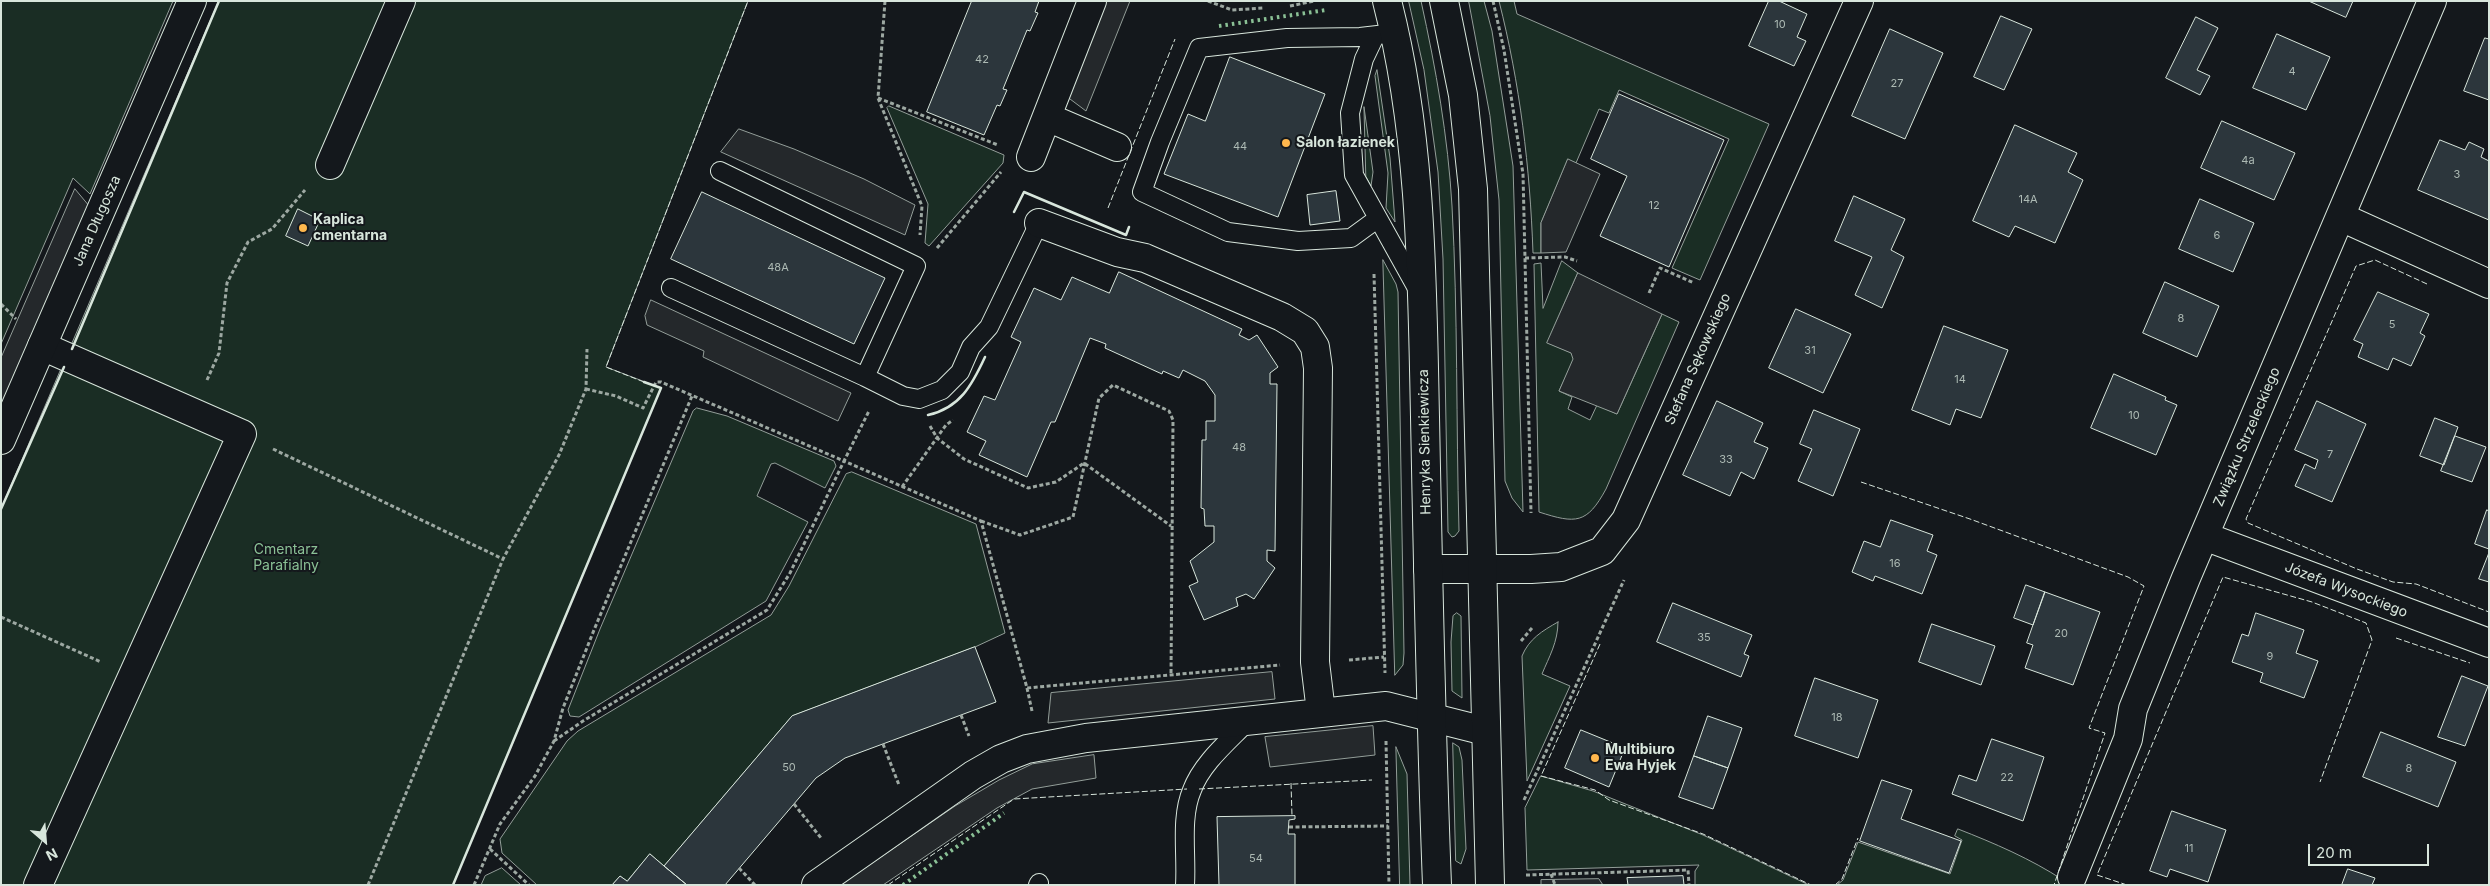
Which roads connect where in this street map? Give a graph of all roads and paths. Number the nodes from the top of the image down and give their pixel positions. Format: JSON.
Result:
{"nodes":[{"id":1,"x":192,"y":1,"type":"edge"},
{"id":2,"x":401,"y":1,"type":"edge"},
{"id":3,"x":885,"y":1,"type":"edge"},
{"id":4,"x":1092,"y":1,"type":"edge"},
{"id":5,"x":1208,"y":1,"type":"edge"},
{"id":6,"x":1314,"y":1,"type":"edge"},
{"id":7,"x":1387,"y":1,"type":"edge"},
{"id":8,"x":1444,"y":1,"type":"edge"},
{"id":9,"x":1493,"y":1,"type":"edge"},
{"id":10,"x":1859,"y":1,"type":"edge"},
{"id":11,"x":2432,"y":1,"type":"edge"},
{"id":12,"x":1217,"y":3,"type":"edge"},
{"id":13,"x":1288,"y":6,"type":"dead end"},
{"id":14,"x":1270,"y":7,"type":"dead end"},
{"id":15,"x":1385,"y":34,"type":"junction"},
{"id":16,"x":878,"y":98,"type":"junction"},
{"id":17,"x":1047,"y":117,"type":"junction"},
{"id":18,"x":1117,"y":147,"type":"dead end"},
{"id":19,"x":1024,"y":155,"type":"junction"},
{"id":20,"x":330,"y":165,"type":"joint"},
{"id":21,"x":720,"y":171,"type":"dead end"},
{"id":22,"x":2341,"y":217,"type":"junction"},
{"id":23,"x":1377,"y":219,"type":"junction"},
{"id":24,"x":1039,"y":222,"type":"joint"},
{"id":25,"x":1525,"y":258,"type":"junction"},
{"id":26,"x":1577,"y":260,"type":"dead end"},
{"id":27,"x":916,"y":266,"type":"junction"},
{"id":28,"x":1374,"y":269,"type":"dead end"},
{"id":29,"x":2489,"y":284,"type":"edge"},
{"id":30,"x":1698,"y":285,"type":"dead end"},
{"id":31,"x":670,"y":288,"type":"dead end"},
{"id":32,"x":1649,"y":293,"type":"dead end"},
{"id":33,"x":1422,"y":296,"type":"junction"},
{"id":34,"x":42,"y":346,"type":"junction"},
{"id":35,"x":587,"y":349,"type":"dead end"},
{"id":36,"x":865,"y":377,"type":"junction"},
{"id":37,"x":882,"y":387,"type":"junction"},
{"id":38,"x":586,"y":389,"type":"junction"},
{"id":39,"x":692,"y":396,"type":"junction"},
{"id":40,"x":920,"y":399,"type":"junction"},
{"id":41,"x":193,"y":412,"type":"junction"},
{"id":42,"x":954,"y":420,"type":"dead end"},
{"id":43,"x":242,"y":434,"type":"junction"},
{"id":44,"x":937,"y":438,"type":"junction"},
{"id":45,"x":1,"y":440,"type":"edge"},
{"id":46,"x":844,"y":461,"type":"junction"},
{"id":47,"x":1084,"y":463,"type":"junction"},
{"id":48,"x":902,"y":487,"type":"junction"},
{"id":49,"x":1531,"y":513,"type":"dead end"},
{"id":50,"x":981,"y":520,"type":"junction"},
{"id":51,"x":1172,"y":527,"type":"junction"},
{"id":52,"x":2204,"y":536,"type":"junction"},
{"id":53,"x":503,"y":559,"type":"junction"},
{"id":54,"x":1482,"y":568,"type":"junction"},
{"id":55,"x":1428,"y":569,"type":"junction"},
{"id":56,"x":1625,"y":578,"type":"dead end"},
{"id":57,"x":1,"y":616,"type":"edge"},
{"id":58,"x":2489,"y":643,"type":"edge"},
{"id":59,"x":1384,"y":657,"type":"junction"},
{"id":60,"x":1315,"y":662,"type":"junction"},
{"id":61,"x":1171,"y":675,"type":"junction"},
{"id":62,"x":131,"y":676,"type":"junction"},
{"id":63,"x":1385,"y":676,"type":"dead end"},
{"id":64,"x":1321,"y":712,"type":"junction"},
{"id":65,"x":1431,"y":717,"type":"junction"},
{"id":66,"x":1247,"y":722,"type":"junction"},
{"id":67,"x":1486,"y":731,"type":"junction"},
{"id":68,"x":1386,"y":732,"type":"dead end"},
{"id":69,"x":554,"y":741,"type":"junction"},
{"id":70,"x":884,"y":744,"type":"dead end"},
{"id":71,"x":902,"y":794,"type":"dead end"},
{"id":72,"x":794,"y":804,"type":"dead end"},
{"id":73,"x":1521,"y":808,"type":"dead end"},
{"id":74,"x":1388,"y":826,"type":"junction"},
{"id":75,"x":1289,"y":827,"type":"dead end"},
{"id":76,"x":827,"y":845,"type":"dead end"},
{"id":77,"x":490,"y":848,"type":"junction"},
{"id":78,"x":739,"y":868,"type":"dead end"},
{"id":79,"x":1551,"y":874,"type":"junction"},
{"id":80,"x":1518,"y":875,"type":"dead end"},
{"id":81,"x":2072,"y":876,"type":"dead end"},
{"id":82,"x":38,"y":885,"type":"edge"},
{"id":83,"x":368,"y":885,"type":"edge"},
{"id":84,"x":474,"y":885,"type":"edge"},
{"id":85,"x":529,"y":885,"type":"edge"},
{"id":86,"x":755,"y":885,"type":"edge"},
{"id":87,"x":816,"y":885,"type":"edge"},
{"id":88,"x":1185,"y":885,"type":"edge"},
{"id":89,"x":1389,"y":885,"type":"edge"},
{"id":90,"x":1437,"y":885,"type":"edge"},
{"id":91,"x":1490,"y":885,"type":"edge"},
{"id":92,"x":1555,"y":885,"type":"edge"},
{"id":93,"x":1689,"y":885,"type":"edge"}],
"edges":[{"from":1,"to":34,"type":"street","name":"Jana Długosza"},
{"from":2,"to":20,"type":"street"},
{"from":3,"to":16,"type":"path"},
{"from":4,"to":17,"type":"street"},
{"from":5,"to":12,"type":"path"},
{"from":6,"to":13,"type":"path"},
{"from":7,"to":15,"type":"street","name":"Henryka Sienkiewicza"},
{"from":8,"to":54,"type":"street"},
{"from":9,"to":25,"type":"path"},
{"from":10,"to":54,"type":"street","name":"Stefana Sękowskiego"},
{"from":11,"to":22,"type":"street","name":"Związku Strzeleckiego"},
{"from":12,"to":14,"type":"path"},
{"from":15,"to":23,"type":"lane"},
{"from":15,"to":23,"type":"lane"},
{"from":15,"to":33,"type":"street","name":"Henryka Sienkiewicza"},
{"from":16,"to":19,"type":"path"},
{"from":16,"to":27,"type":"path"},
{"from":17,"to":18,"type":"street"},
{"from":17,"to":19,"type":"street"},
{"from":19,"to":27,"type":"path"},
{"from":20,"to":41,"type":"path"},
{"from":21,"to":27,"type":"lane"},
{"from":22,"to":29,"type":"street"},
{"from":22,"to":52,"type":"street","name":"Związku Strzeleckiego"},
{"from":23,"to":33,"type":"lane"},
{"from":24,"to":40,"type":"lane"},
{"from":24,"to":60,"type":"street"},
{"from":25,"to":26,"type":"path"},
{"from":25,"to":49,"type":"path"},
{"from":27,"to":36,"type":"lane"},
{"from":28,"to":59,"type":"path"},
{"from":30,"to":32,"type":"path"},
{"from":31,"to":36,"type":"lane"},
{"from":33,"to":55,"type":"street","name":"Henryka Sienkiewicza"},
{"from":34,"to":41,"type":"street"},
{"from":34,"to":45,"type":"street","name":"Jana Długosza"},
{"from":35,"to":38,"type":"path"},
{"from":36,"to":37,"type":"lane"},
{"from":37,"to":40,"type":"lane"},
{"from":37,"to":46,"type":"path"},
{"from":38,"to":39,"type":"path"},
{"from":38,"to":53,"type":"path"},
{"from":39,"to":46,"type":"path"},
{"from":39,"to":69,"type":"path"},
{"from":40,"to":44,"type":"path"},
{"from":41,"to":43,"type":"street"},
{"from":42,"to":44,"type":"path"},
{"from":43,"to":53,"type":"path"},
{"from":43,"to":62,"type":"street"},
{"from":44,"to":47,"type":"path"},
{"from":44,"to":48,"type":"path"},
{"from":46,"to":48,"type":"path"},
{"from":46,"to":69,"type":"path"},
{"from":47,"to":50,"type":"path"},
{"from":47,"to":51,"type":"path"},
{"from":47,"to":51,"type":"path"},
{"from":48,"to":50,"type":"path"},
{"from":50,"to":61,"type":"path"},
{"from":51,"to":61,"type":"path"},
{"from":52,"to":58,"type":"street","name":"Józefa Wysockiego"},
{"from":52,"to":81,"type":"street","name":"Związku Strzeleckiego"},
{"from":53,"to":83,"type":"path"},
{"from":54,"to":55,"type":"street","name":"Stefana Sękowskiego"},
{"from":54,"to":67,"type":"street"},
{"from":55,"to":65,"type":"street","name":"Henryka Sienkiewicza"},
{"from":56,"to":73,"type":"path"},
{"from":57,"to":62,"type":"path"},
{"from":59,"to":60,"type":"path"},
{"from":59,"to":63,"type":"path"},
{"from":60,"to":61,"type":"path"},
{"from":60,"to":64,"type":"street"},
{"from":62,"to":82,"type":"street"},
{"from":64,"to":65,"type":"street"},
{"from":64,"to":66,"type":"street"},
{"from":65,"to":67,"type":"street"},
{"from":65,"to":90,"type":"street","name":"Henryka Sienkiewicza"},
{"from":66,"to":87,"type":"street"},
{"from":66,"to":88,"type":"lane"},
{"from":67,"to":91,"type":"street"},
{"from":68,"to":74,"type":"path"},
{"from":69,"to":77,"type":"path"},
{"from":70,"to":71,"type":"path"},
{"from":72,"to":76,"type":"path"},
{"from":74,"to":75,"type":"path"},
{"from":74,"to":89,"type":"path"},
{"from":77,"to":84,"type":"path"},
{"from":77,"to":85,"type":"path"},
{"from":78,"to":86,"type":"path"},
{"from":79,"to":80,"type":"path"},
{"from":79,"to":92,"type":"path"},
{"from":79,"to":93,"type":"path"}]}
